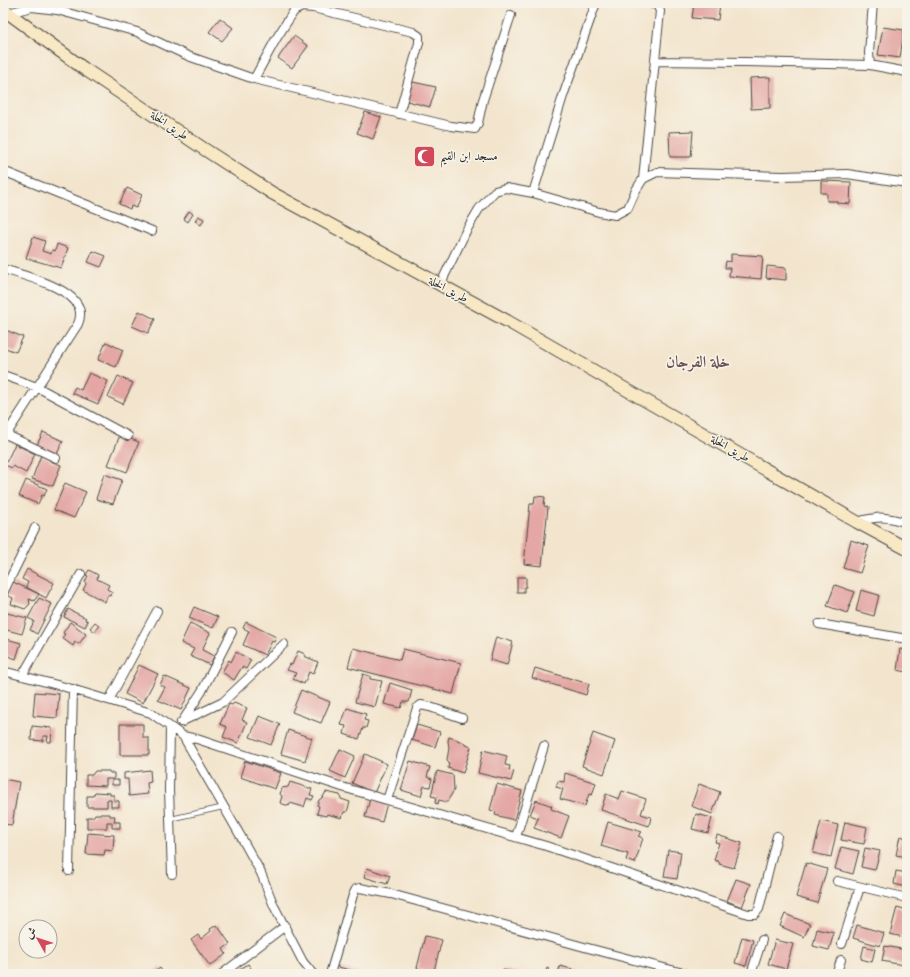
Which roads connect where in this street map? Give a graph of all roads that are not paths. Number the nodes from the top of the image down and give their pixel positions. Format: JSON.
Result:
{"nodes":[{"id":1,"x":596,"y":3,"type":"edge"},
{"id":2,"x":605,"y":3,"type":"edge"},
{"id":3,"x":649,"y":3,"type":"edge"},
{"id":4,"x":873,"y":3,"type":"edge"},
{"id":5,"x":5,"y":11,"type":"edge"},
{"id":6,"x":511,"y":15,"type":"dead end"},
{"id":7,"x":655,"y":61,"type":"junction"},
{"id":8,"x":870,"y":65,"type":"junction"},
{"id":9,"x":907,"y":72,"type":"edge"},
{"id":10,"x":254,"y":79,"type":"junction"},
{"id":11,"x":399,"y":114,"type":"junction"},
{"id":12,"x":3,"y":171,"type":"edge"},
{"id":13,"x":643,"y":179,"type":"junction"},
{"id":14,"x":907,"y":183,"type":"edge"},
{"id":15,"x":533,"y":193,"type":"junction"},
{"id":16,"x":152,"y":232,"type":"dead end"},
{"id":17,"x":3,"y":268,"type":"edge"},
{"id":18,"x":440,"y":285,"type":"junction"},
{"id":19,"x":3,"y":375,"type":"edge"},
{"id":20,"x":37,"y":387,"type":"junction"},
{"id":21,"x":4,"y":434,"type":"edge"},
{"id":22,"x":128,"y":436,"type":"dead end"},
{"id":23,"x":56,"y":458,"type":"dead end"},
{"id":24,"x":857,"y":522,"type":"junction"},
{"id":25,"x":907,"y":523,"type":"edge"},
{"id":26,"x":35,"y":528,"type":"dead end"},
{"id":27,"x":907,"y":549,"type":"edge"},
{"id":28,"x":81,"y":574,"type":"dead end"},
{"id":29,"x":3,"y":593,"type":"edge"},
{"id":30,"x":157,"y":611,"type":"dead end"},
{"id":31,"x":819,"y":624,"type":"dead end"},
{"id":32,"x":232,"y":632,"type":"dead end"},
{"id":33,"x":907,"y":639,"type":"edge"},
{"id":34,"x":284,"y":644,"type":"dead end"},
{"id":35,"x":3,"y":671,"type":"edge"},
{"id":36,"x":22,"y":676,"type":"junction"},
{"id":37,"x":73,"y":689,"type":"junction"},
{"id":38,"x":108,"y":700,"type":"junction"},
{"id":39,"x":462,"y":718,"type":"dead end"},
{"id":40,"x":181,"y":722,"type":"junction"},
{"id":41,"x":176,"y":731,"type":"junction"},
{"id":42,"x":544,"y":746,"type":"dead end"},
{"id":43,"x":387,"y":800,"type":"junction"},
{"id":44,"x":224,"y":807,"type":"junction"},
{"id":45,"x":170,"y":819,"type":"junction"},
{"id":46,"x":777,"y":836,"type":"dead end"},
{"id":47,"x":516,"y":838,"type":"junction"},
{"id":48,"x":69,"y":871,"type":"dead end"},
{"id":49,"x":172,"y":874,"type":"dead end"},
{"id":50,"x":837,"y":881,"type":"dead end"},
{"id":51,"x":860,"y":886,"type":"junction"},
{"id":52,"x":907,"y":898,"type":"edge"},
{"id":53,"x":285,"y":926,"type":"junction"},
{"id":54,"x":762,"y":940,"type":"dead end"},
{"id":55,"x":842,"y":944,"type":"dead end"},
{"id":56,"x":841,"y":960,"type":"dead end"},
{"id":57,"x":222,"y":974,"type":"edge"},
{"id":58,"x":313,"y":974,"type":"edge"},
{"id":59,"x":330,"y":974,"type":"edge"},
{"id":60,"x":687,"y":974,"type":"edge"},
{"id":61,"x":751,"y":974,"type":"edge"},
{"id":62,"x":835,"y":974,"type":"edge"}],
"edges":[{"from":1,"to":2,"type":"street"},
{"from":1,"to":15,"type":"street"},
{"from":3,"to":7,"type":"street"},
{"from":4,"to":8,"type":"street"},
{"from":5,"to":10,"type":"street"},
{"from":5,"to":18,"type":"street","name":"طريق الخلة"},
{"from":6,"to":11,"type":"street"},
{"from":7,"to":8,"type":"street"},
{"from":7,"to":13,"type":"street"},
{"from":8,"to":9,"type":"street"},
{"from":10,"to":11,"type":"street"},
{"from":10,"to":11,"type":"street"},
{"from":12,"to":16,"type":"street"},
{"from":13,"to":14,"type":"street"},
{"from":13,"to":15,"type":"street"},
{"from":15,"to":18,"type":"street"},
{"from":17,"to":20,"type":"street"},
{"from":18,"to":24,"type":"street","name":"طريق الخلة"},
{"from":19,"to":20,"type":"street"},
{"from":20,"to":21,"type":"street"},
{"from":20,"to":22,"type":"street"},
{"from":21,"to":23,"type":"street"},
{"from":24,"to":25,"type":"street"},
{"from":24,"to":27,"type":"street","name":"طريق الخلة"},
{"from":26,"to":29,"type":"street"},
{"from":28,"to":36,"type":"street"},
{"from":30,"to":38,"type":"street"},
{"from":31,"to":33,"type":"street"},
{"from":32,"to":40,"type":"street"},
{"from":34,"to":40,"type":"street"},
{"from":35,"to":36,"type":"street"},
{"from":36,"to":37,"type":"street"},
{"from":37,"to":38,"type":"street"},
{"from":37,"to":48,"type":"street"},
{"from":38,"to":41,"type":"street"},
{"from":39,"to":43,"type":"street"},
{"from":40,"to":41,"type":"street"},
{"from":41,"to":43,"type":"street"},
{"from":41,"to":44,"type":"street"},
{"from":41,"to":45,"type":"street"},
{"from":42,"to":47,"type":"street"},
{"from":43,"to":47,"type":"street"},
{"from":44,"to":45,"type":"lane"},
{"from":44,"to":53,"type":"street"},
{"from":45,"to":49,"type":"street"},
{"from":46,"to":47,"type":"street"},
{"from":50,"to":51,"type":"street"},
{"from":51,"to":52,"type":"street"},
{"from":51,"to":55,"type":"street"},
{"from":53,"to":57,"type":"street"},
{"from":53,"to":58,"type":"street"},
{"from":54,"to":61,"type":"street"},
{"from":56,"to":62,"type":"street"},
{"from":59,"to":60,"type":"street"}]}
